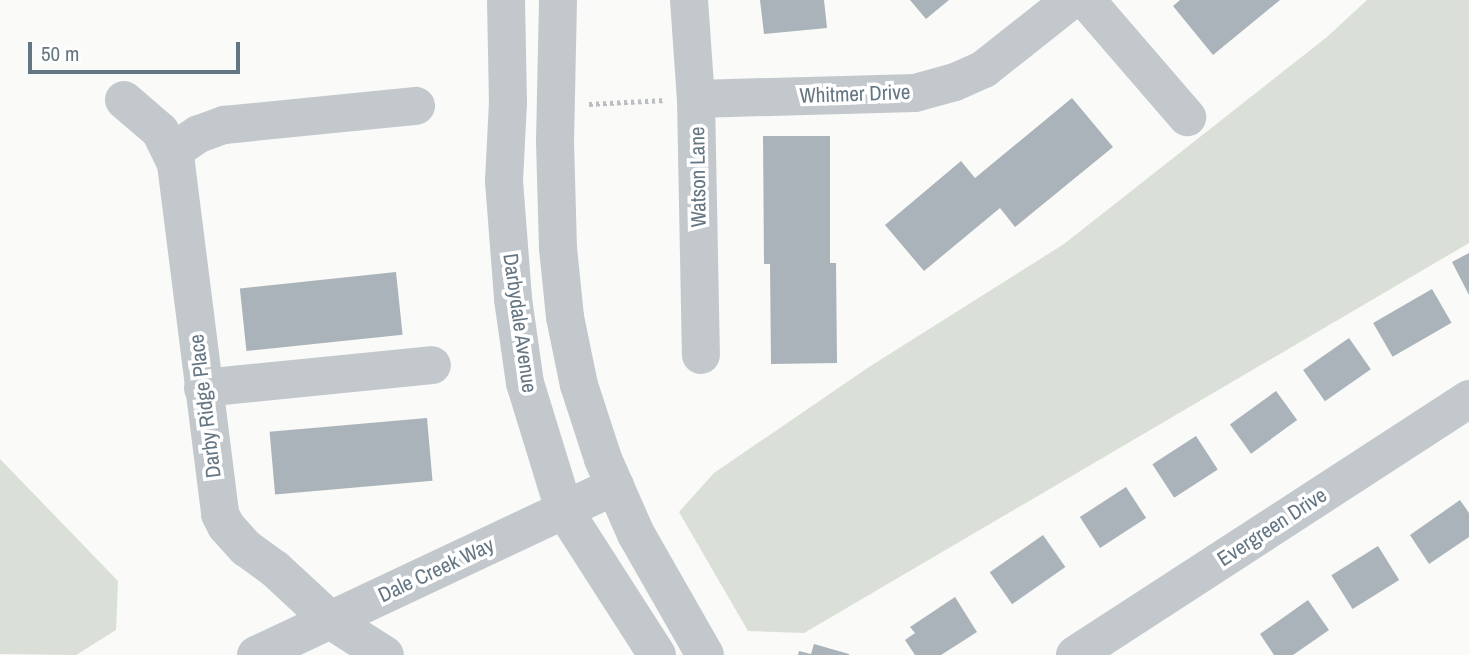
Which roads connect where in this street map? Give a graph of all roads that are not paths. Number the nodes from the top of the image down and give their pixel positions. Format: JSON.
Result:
{"nodes":[{"id":1,"x":506,"y":0,"type":"edge"},
{"id":2,"x":558,"y":0,"type":"edge"},
{"id":3,"x":689,"y":0,"type":"edge"},
{"id":4,"x":1071,"y":0,"type":"edge"},
{"id":5,"x":1086,"y":0,"type":"edge"},
{"id":6,"x":696,"y":99,"type":"junction"},
{"id":7,"x":124,"y":100,"type":"dead end"},
{"id":8,"x":416,"y":106,"type":"dead end"},
{"id":9,"x":1187,"y":117,"type":"dead end"},
{"id":10,"x":172,"y":152,"type":"junction"},
{"id":11,"x":701,"y":355,"type":"dead end"},
{"id":12,"x":432,"y":365,"type":"dead end"},
{"id":13,"x":203,"y":388,"type":"junction"},
{"id":14,"x":1469,"y":399,"type":"edge"},
{"id":15,"x":615,"y":486,"type":"junction"},
{"id":16,"x":564,"y":510,"type":"junction"},
{"id":17,"x":330,"y":620,"type":"junction"},
{"id":18,"x":256,"y":655,"type":"edge"},
{"id":19,"x":385,"y":655,"type":"edge"},
{"id":20,"x":657,"y":655,"type":"edge"},
{"id":21,"x":705,"y":655,"type":"edge"},
{"id":22,"x":1075,"y":655,"type":"edge"}],
"edges":[{"from":1,"to":16,"type":"street","name":"Darbydale Avenue"},
{"from":2,"to":15,"type":"street"},
{"from":3,"to":6,"type":"street","name":"Watson Lane"},
{"from":4,"to":6,"type":"street","name":"Whitmer Drive"},
{"from":5,"to":9,"type":"street"},
{"from":6,"to":11,"type":"street","name":"Watson Lane"},
{"from":7,"to":10,"type":"street","name":"Darby Ridge Place"},
{"from":8,"to":10,"type":"street"},
{"from":10,"to":13,"type":"street","name":"Darby Ridge Place"},
{"from":12,"to":13,"type":"street"},
{"from":13,"to":17,"type":"street","name":"Darby Ridge Place"},
{"from":14,"to":22,"type":"street","name":"Evergreen Drive"},
{"from":15,"to":16,"type":"street","name":"Dale Creek Way"},
{"from":15,"to":21,"type":"street"},
{"from":16,"to":17,"type":"street","name":"Dale Creek Way"},
{"from":16,"to":20,"type":"street","name":"Darbydale Avenue"},
{"from":17,"to":18,"type":"street","name":"Dale Creek Way"},
{"from":17,"to":19,"type":"street","name":"Darby Ridge Place"}]}
